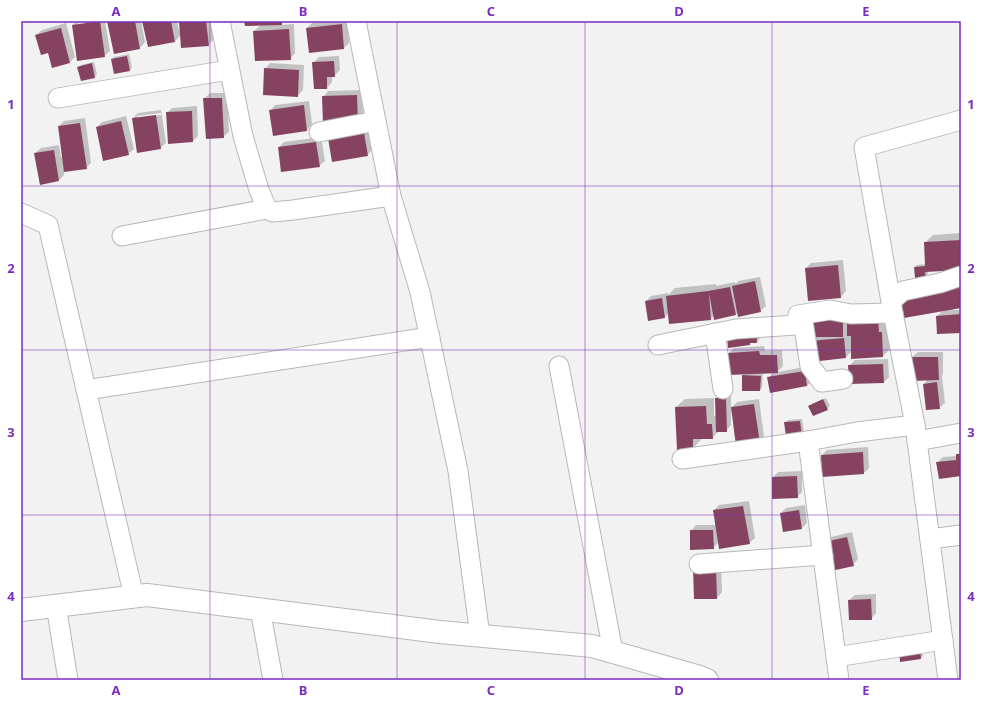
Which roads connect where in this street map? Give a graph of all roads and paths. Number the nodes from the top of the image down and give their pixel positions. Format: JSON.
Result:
{"nodes":[{"id":1,"x":220,"y":21,"type":"edge"},
{"id":2,"x":356,"y":21,"type":"edge"},
{"id":3,"x":229,"y":70,"type":"junction"},
{"id":4,"x":58,"y":98,"type":"dead end"},
{"id":5,"x":961,"y":120,"type":"edge"},
{"id":6,"x":376,"y":122,"type":"junction"},
{"id":7,"x":319,"y":132,"type":"dead end"},
{"id":8,"x":391,"y":196,"type":"junction"},
{"id":9,"x":267,"y":209,"type":"junction"},
{"id":10,"x":21,"y":213,"type":"edge"},
{"id":11,"x":122,"y":236,"type":"dead end"},
{"id":12,"x":961,"y":276,"type":"edge"},
{"id":13,"x":892,"y":307,"type":"junction"},
{"id":14,"x":802,"y":315,"type":"junction"},
{"id":15,"x":715,"y":333,"type":"junction"},
{"id":16,"x":430,"y":337,"type":"junction"},
{"id":17,"x":658,"y":344,"type":"dead end"},
{"id":18,"x":559,"y":366,"type":"dead end"},
{"id":19,"x":843,"y":379,"type":"dead end"},
{"id":20,"x":723,"y":389,"type":"dead end"},
{"id":21,"x":86,"y":390,"type":"junction"},
{"id":22,"x":916,"y":433,"type":"junction"},
{"id":23,"x":961,"y":433,"type":"edge"},
{"id":24,"x":808,"y":441,"type":"junction"},
{"id":25,"x":682,"y":459,"type":"dead end"},
{"id":26,"x":961,"y":535,"type":"edge"},
{"id":27,"x":930,"y":539,"type":"junction"},
{"id":28,"x":823,"y":554,"type":"junction"},
{"id":29,"x":699,"y":564,"type":"dead end"},
{"id":30,"x":134,"y":597,"type":"junction"},
{"id":31,"x":56,"y":605,"type":"junction"},
{"id":32,"x":260,"y":609,"type":"junction"},
{"id":33,"x":21,"y":610,"type":"edge"},
{"id":34,"x":480,"y":636,"type":"junction"},
{"id":35,"x":943,"y":640,"type":"junction"},
{"id":36,"x":613,"y":652,"type":"junction"},
{"id":37,"x":836,"y":658,"type":"junction"},
{"id":38,"x":68,"y":680,"type":"edge"},
{"id":39,"x":272,"y":680,"type":"edge"},
{"id":40,"x":707,"y":680,"type":"edge"},
{"id":41,"x":839,"y":680,"type":"edge"},
{"id":42,"x":948,"y":680,"type":"edge"}],
"edges":[{"from":1,"to":3,"type":"street"},
{"from":2,"to":6,"type":"street"},
{"from":3,"to":4,"type":"street"},
{"from":3,"to":9,"type":"street"},
{"from":5,"to":13,"type":"street"},
{"from":6,"to":7,"type":"street"},
{"from":6,"to":8,"type":"street"},
{"from":8,"to":9,"type":"street"},
{"from":8,"to":16,"type":"street"},
{"from":9,"to":11,"type":"street"},
{"from":10,"to":21,"type":"street"},
{"from":12,"to":13,"type":"street"},
{"from":13,"to":14,"type":"street"},
{"from":13,"to":22,"type":"street"},
{"from":14,"to":15,"type":"street"},
{"from":14,"to":19,"type":"street"},
{"from":15,"to":17,"type":"street"},
{"from":15,"to":20,"type":"street"},
{"from":16,"to":21,"type":"street"},
{"from":16,"to":34,"type":"street"},
{"from":18,"to":36,"type":"street"},
{"from":21,"to":30,"type":"street"},
{"from":22,"to":23,"type":"street"},
{"from":22,"to":24,"type":"street"},
{"from":22,"to":27,"type":"street"},
{"from":24,"to":25,"type":"street"},
{"from":24,"to":28,"type":"street"},
{"from":26,"to":27,"type":"street"},
{"from":27,"to":35,"type":"street"},
{"from":28,"to":29,"type":"street"},
{"from":28,"to":37,"type":"street"},
{"from":30,"to":31,"type":"main road"},
{"from":30,"to":32,"type":"main road"},
{"from":31,"to":33,"type":"main road"},
{"from":31,"to":38,"type":"street"},
{"from":32,"to":34,"type":"main road"},
{"from":32,"to":39,"type":"street"},
{"from":34,"to":36,"type":"main road"},
{"from":35,"to":37,"type":"street"},
{"from":35,"to":42,"type":"street"},
{"from":36,"to":40,"type":"main road"},
{"from":37,"to":41,"type":"street"}]}
